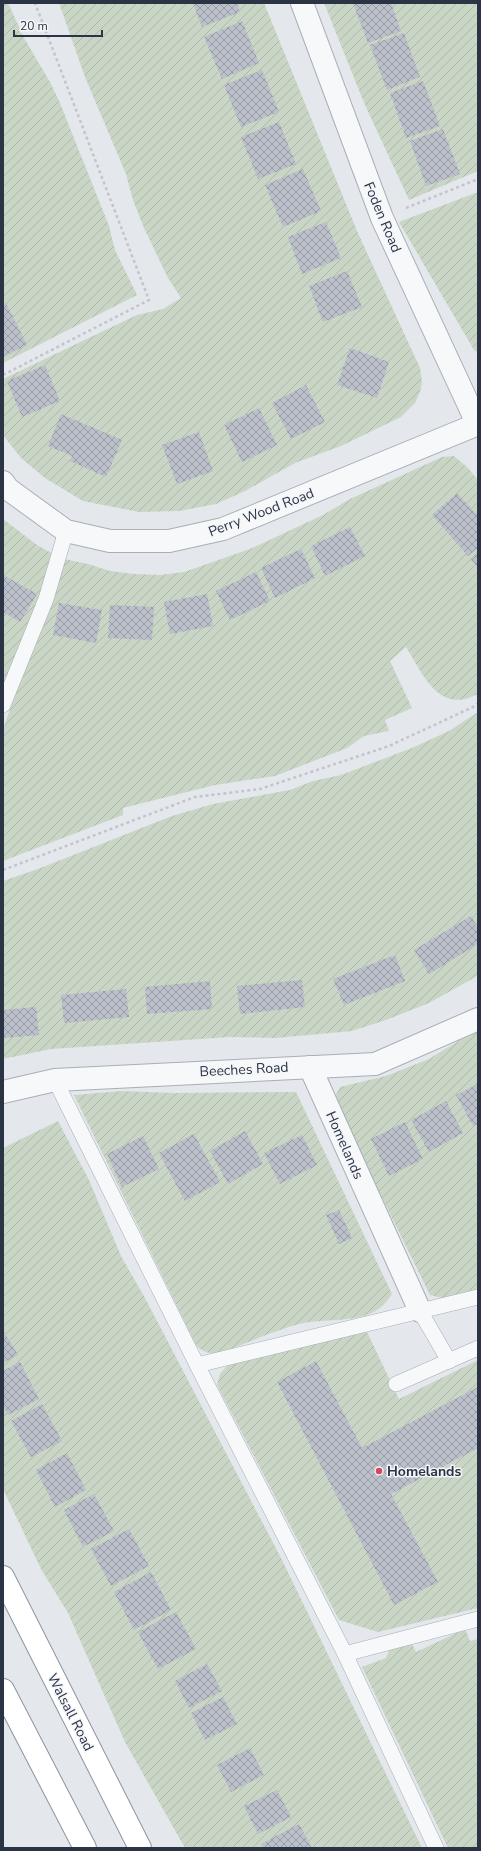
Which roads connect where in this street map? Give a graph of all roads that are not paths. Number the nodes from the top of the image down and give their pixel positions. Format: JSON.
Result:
{"nodes":[{"id":1,"x":302,"y":3,"type":"edge"},
{"id":2,"x":478,"y":425,"type":"edge"},
{"id":3,"x":3,"y":482,"type":"edge"},
{"id":4,"x":66,"y":531,"type":"junction"},
{"id":5,"x":3,"y":704,"type":"edge"},
{"id":6,"x":478,"y":1019,"type":"edge"},
{"id":7,"x":310,"y":1067,"type":"junction"},
{"id":8,"x":55,"y":1080,"type":"junction"},
{"id":9,"x":3,"y":1092,"type":"edge"},
{"id":10,"x":478,"y":1296,"type":"edge"},
{"id":11,"x":420,"y":1311,"type":"junction"},
{"id":12,"x":478,"y":1348,"type":"edge"},
{"id":13,"x":450,"y":1361,"type":"junction"},
{"id":14,"x":197,"y":1365,"type":"junction"},
{"id":15,"x":396,"y":1384,"type":"dead end"},
{"id":16,"x":3,"y":1577,"type":"edge"},
{"id":17,"x":478,"y":1619,"type":"edge"},
{"id":18,"x":345,"y":1654,"type":"junction"},
{"id":19,"x":3,"y":1690,"type":"edge"},
{"id":20,"x":85,"y":1848,"type":"edge"},
{"id":21,"x":140,"y":1848,"type":"edge"},
{"id":22,"x":436,"y":1848,"type":"edge"}],
"edges":[{"from":1,"to":2,"type":"street","name":"Foden Road"},
{"from":2,"to":4,"type":"street","name":"Perry Wood Road"},
{"from":3,"to":4,"type":"street","name":"Perry Wood Road"},
{"from":4,"to":5,"type":"lane"},
{"from":6,"to":7,"type":"street","name":"Beeches Road"},
{"from":7,"to":8,"type":"street","name":"Beeches Road"},
{"from":7,"to":11,"type":"street","name":"Homelands"},
{"from":8,"to":9,"type":"street","name":"Beeches Road"},
{"from":8,"to":14,"type":"lane"},
{"from":10,"to":11,"type":"lane"},
{"from":11,"to":13,"type":"lane"},
{"from":11,"to":14,"type":"lane"},
{"from":12,"to":13,"type":"lane"},
{"from":13,"to":15,"type":"lane"},
{"from":14,"to":18,"type":"lane"},
{"from":16,"to":21,"type":"highway","name":"Walsall Road"},
{"from":17,"to":18,"type":"lane"},
{"from":18,"to":22,"type":"lane"},
{"from":19,"to":20,"type":"highway"}]}
